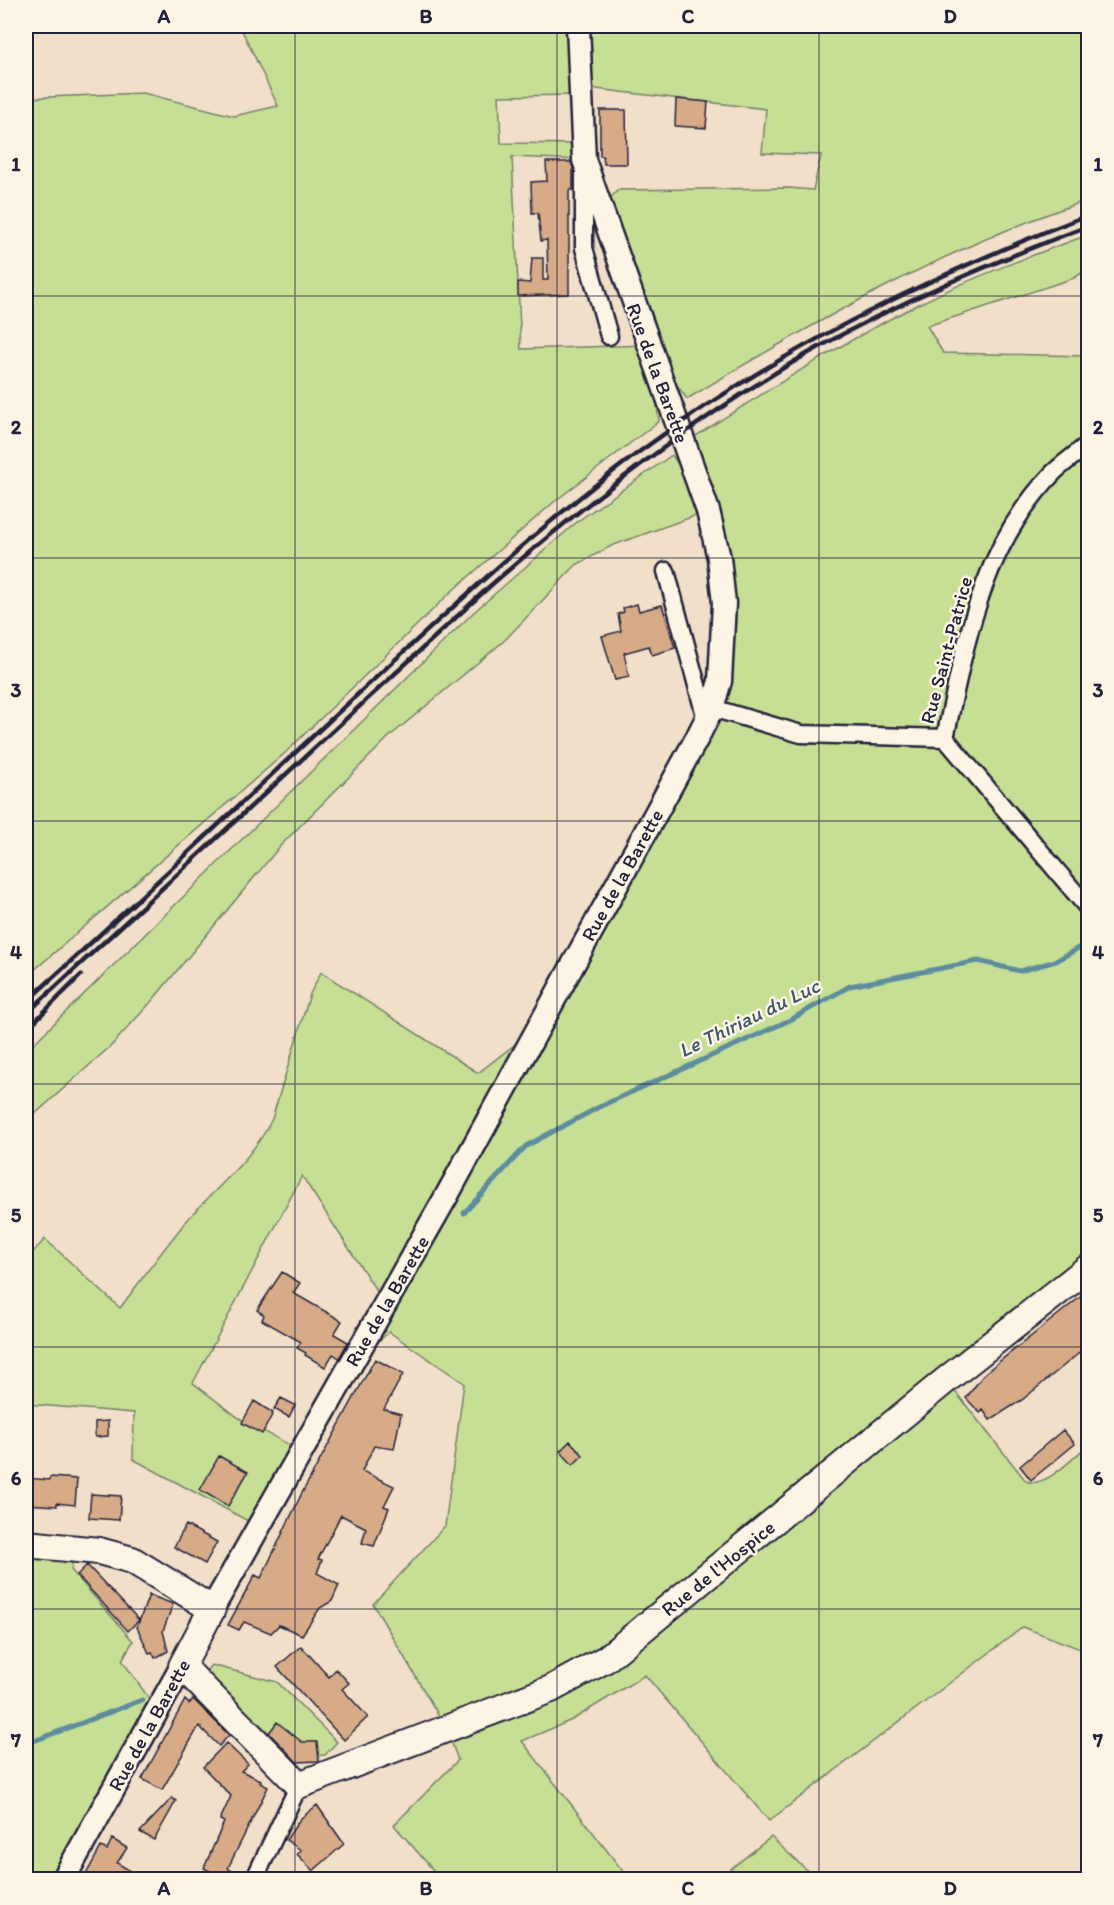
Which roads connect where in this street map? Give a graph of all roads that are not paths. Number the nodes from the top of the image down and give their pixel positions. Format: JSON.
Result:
{"nodes":[{"id":1,"x":578,"y":26,"type":"edge"},
{"id":2,"x":584,"y":160,"type":"junction"},
{"id":3,"x":609,"y":336,"type":"dead end"},
{"id":4,"x":1089,"y":444,"type":"edge"},
{"id":5,"x":666,"y":571,"type":"dead end"},
{"id":6,"x":709,"y":713,"type":"junction"},
{"id":7,"x":945,"y":738,"type":"junction"},
{"id":8,"x":1089,"y":908,"type":"edge"},
{"id":9,"x":1089,"y":1268,"type":"edge"},
{"id":10,"x":26,"y":1544,"type":"edge"},
{"id":11,"x":212,"y":1609,"type":"junction"},
{"id":12,"x":182,"y":1666,"type":"junction"},
{"id":13,"x":298,"y":1785,"type":"junction"},
{"id":14,"x":63,"y":1880,"type":"edge"},
{"id":15,"x":254,"y":1880,"type":"edge"}],
"edges":[{"from":1,"to":2,"type":"street","name":"Rue de la Barette"},
{"from":2,"to":3,"type":"street"},
{"from":2,"to":6,"type":"street","name":"Rue de la Barette"},
{"from":4,"to":7,"type":"street","name":"Rue Saint-Patrice"},
{"from":5,"to":6,"type":"street"},
{"from":6,"to":7,"type":"street","name":"Rue Saint-Patrice"},
{"from":6,"to":11,"type":"street","name":"Rue de la Barette"},
{"from":7,"to":8,"type":"street"},
{"from":9,"to":13,"type":"main road","name":"Rue de l'Hospice"},
{"from":10,"to":11,"type":"main road"},
{"from":11,"to":12,"type":"main road","name":"Rue de la Barette"},
{"from":12,"to":13,"type":"main road"},
{"from":12,"to":14,"type":"street","name":"Rue de la Barette"},
{"from":13,"to":15,"type":"street"}]}
